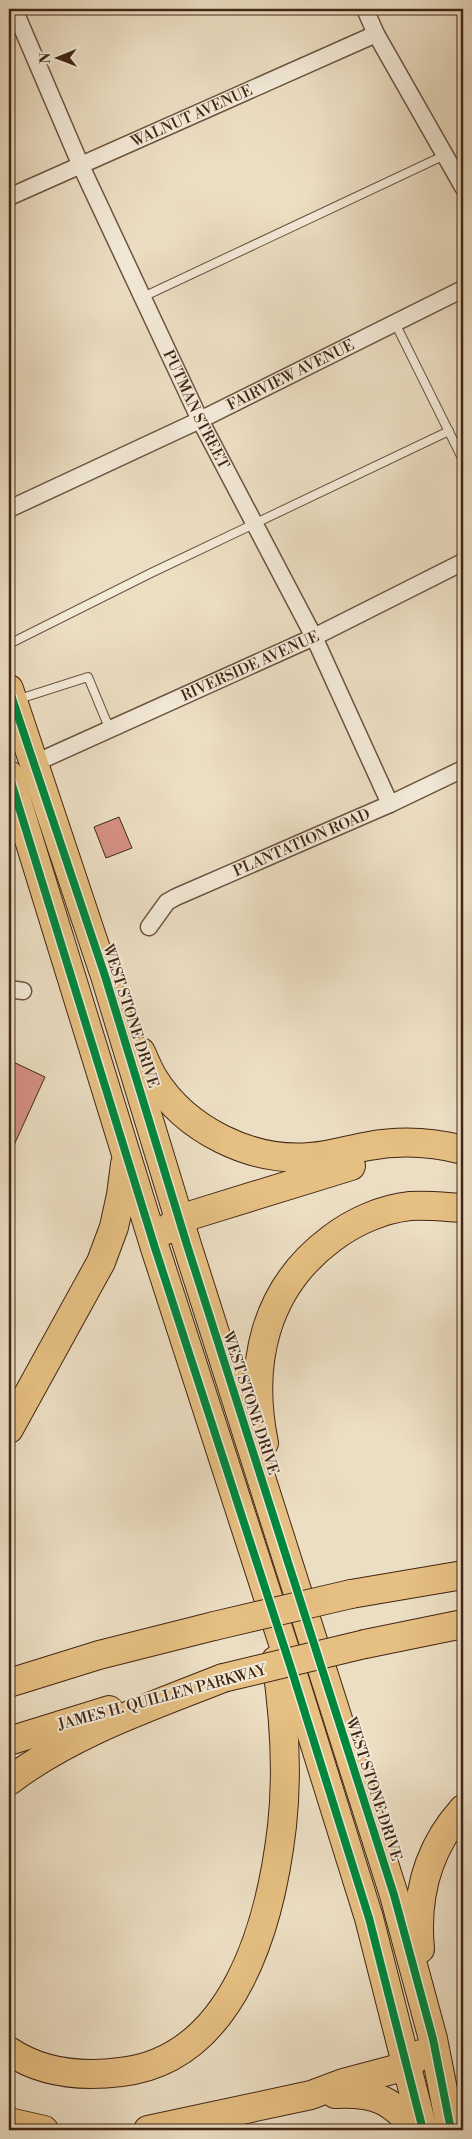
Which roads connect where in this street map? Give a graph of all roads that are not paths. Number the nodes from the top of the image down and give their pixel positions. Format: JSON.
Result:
{"nodes":[{"id":1,"x":14,"y":9,"type":"edge"},
{"id":2,"x":365,"y":9,"type":"edge"},
{"id":3,"x":376,"y":34,"type":"junction"},
{"id":4,"x":445,"y":155,"type":"junction"},
{"id":5,"x":81,"y":166,"type":"junction"},
{"id":6,"x":463,"y":187,"type":"edge"},
{"id":7,"x":9,"y":197,"type":"edge"},
{"id":8,"x":463,"y":289,"type":"edge"},
{"id":9,"x":143,"y":297,"type":"junction"},
{"id":10,"x":396,"y":323,"type":"junction"},
{"id":11,"x":200,"y":420,"type":"junction"},
{"id":12,"x":449,"y":431,"type":"junction"},
{"id":13,"x":463,"y":460,"type":"edge"},
{"id":14,"x":9,"y":509,"type":"edge"},
{"id":15,"x":255,"y":523,"type":"junction"},
{"id":16,"x":463,"y":562,"type":"edge"},
{"id":17,"x":314,"y":637,"type":"junction"},
{"id":18,"x":9,"y":644,"type":"edge"},
{"id":19,"x":11,"y":695,"type":"edge"},
{"id":20,"x":110,"y":730,"type":"junction"},
{"id":21,"x":9,"y":736,"type":"edge"},
{"id":22,"x":35,"y":763,"type":"junction"},
{"id":23,"x":463,"y":769,"type":"edge"},
{"id":24,"x":10,"y":783,"type":"edge"},
{"id":25,"x":390,"y":804,"type":"junction"},
{"id":26,"x":150,"y":927,"type":"dead end"},
{"id":27,"x":94,"y":944,"type":"junction"},
{"id":28,"x":106,"y":976,"type":"junction"},
{"id":29,"x":463,"y":1152,"type":"edge"},
{"id":30,"x":126,"y":1155,"type":"junction"},
{"id":31,"x":463,"y":1208,"type":"edge"},
{"id":32,"x":179,"y":1219,"type":"junction"},
{"id":33,"x":155,"y":1248,"type":"junction"},
{"id":34,"x":9,"y":1429,"type":"edge"},
{"id":35,"x":463,"y":1558,"type":"edge"},
{"id":36,"x":290,"y":1569,"type":"junction"},
{"id":37,"x":463,"y":1575,"type":"edge"},
{"id":38,"x":364,"y":1592,"type":"junction"},
{"id":39,"x":268,"y":1600,"type":"junction"},
{"id":40,"x":463,"y":1624,"type":"edge"},
{"id":41,"x":223,"y":1678,"type":"junction"},
{"id":42,"x":9,"y":1682,"type":"edge"},
{"id":43,"x":9,"y":1741,"type":"edge"},
{"id":44,"x":9,"y":1781,"type":"edge"},
{"id":45,"x":463,"y":1809,"type":"edge"},
{"id":46,"x":433,"y":2039,"type":"junction"},
{"id":47,"x":9,"y":2052,"type":"edge"},
{"id":48,"x":407,"y":2066,"type":"junction"},
{"id":49,"x":311,"y":2095,"type":"junction"},
{"id":50,"x":9,"y":2122,"type":"edge"},
{"id":51,"x":44,"y":2130,"type":"edge"},
{"id":52,"x":148,"y":2130,"type":"edge"},
{"id":53,"x":418,"y":2130,"type":"edge"},
{"id":54,"x":423,"y":2130,"type":"edge"},
{"id":55,"x":451,"y":2130,"type":"edge"}],
"edges":[{"from":1,"to":5,"type":"street","name":"PUTMAN STREET"},
{"from":2,"to":3,"type":"street"},
{"from":3,"to":4,"type":"street"},
{"from":3,"to":5,"type":"street","name":"WALNUT AVENUE"},
{"from":4,"to":6,"type":"street"},
{"from":4,"to":9,"type":"lane"},
{"from":5,"to":7,"type":"street","name":"WALNUT AVENUE"},
{"from":5,"to":9,"type":"street","name":"PUTMAN STREET"},
{"from":8,"to":10,"type":"street","name":"FAIRVIEW AVENUE"},
{"from":9,"to":11,"type":"street","name":"PUTMAN STREET"},
{"from":10,"to":11,"type":"street","name":"FAIRVIEW AVENUE"},
{"from":10,"to":12,"type":"lane"},
{"from":11,"to":14,"type":"street","name":"FAIRVIEW AVENUE"},
{"from":11,"to":15,"type":"street","name":"PUTMAN STREET"},
{"from":12,"to":13,"type":"lane"},
{"from":12,"to":15,"type":"lane"},
{"from":15,"to":17,"type":"street","name":"PUTMAN STREET"},
{"from":15,"to":18,"type":"lane"},
{"from":16,"to":17,"type":"street","name":"RIVERSIDE AVENUE"},
{"from":17,"to":20,"type":"street","name":"RIVERSIDE AVENUE"},
{"from":17,"to":25,"type":"street","name":"PUTMAN STREET"},
{"from":19,"to":20,"type":"lane"},
{"from":19,"to":22,"type":"highway","name":"WEST STONE DRIVE"},
{"from":20,"to":22,"type":"street","name":"RIVERSIDE AVENUE"},
{"from":21,"to":22,"type":"highway"},
{"from":22,"to":27,"type":"highway","name":"WEST STONE DRIVE"},
{"from":23,"to":25,"type":"street","name":"PLANTATION ROAD"},
{"from":24,"to":27,"type":"highway"},
{"from":24,"to":30,"type":"highway"},
{"from":25,"to":26,"type":"street","name":"PLANTATION ROAD"},
{"from":27,"to":28,"type":"highway","name":"WEST STONE DRIVE"},
{"from":28,"to":29,"type":"highway"},
{"from":28,"to":32,"type":"highway","name":"WEST STONE DRIVE"},
{"from":29,"to":32,"type":"highway"},
{"from":30,"to":33,"type":"highway"},
{"from":30,"to":34,"type":"highway"},
{"from":31,"to":36,"type":"highway"},
{"from":32,"to":33,"type":"highway"},
{"from":32,"to":36,"type":"highway","name":"WEST STONE DRIVE"},
{"from":33,"to":39,"type":"highway"},
{"from":35,"to":38,"type":"highway"},
{"from":36,"to":46,"type":"highway","name":"WEST STONE DRIVE"},
{"from":37,"to":38,"type":"highway"},
{"from":38,"to":42,"type":"highway","bridge":true},
{"from":39,"to":47,"type":"highway"},
{"from":39,"to":48,"type":"highway"},
{"from":40,"to":41,"type":"highway","name":"JAMES H. QUILLEN PARKWAY","bridge":true},
{"from":41,"to":43,"type":"highway","name":"JAMES H. QUILLEN PARKWAY"},
{"from":41,"to":44,"type":"highway"},
{"from":45,"to":46,"type":"highway"},
{"from":46,"to":48,"type":"highway"},
{"from":46,"to":55,"type":"highway","name":"WEST STONE DRIVE"},
{"from":48,"to":49,"type":"highway"},
{"from":48,"to":54,"type":"highway"},
{"from":49,"to":52,"type":"highway"},
{"from":49,"to":53,"type":"highway"},
{"from":50,"to":51,"type":"highway"}]}
